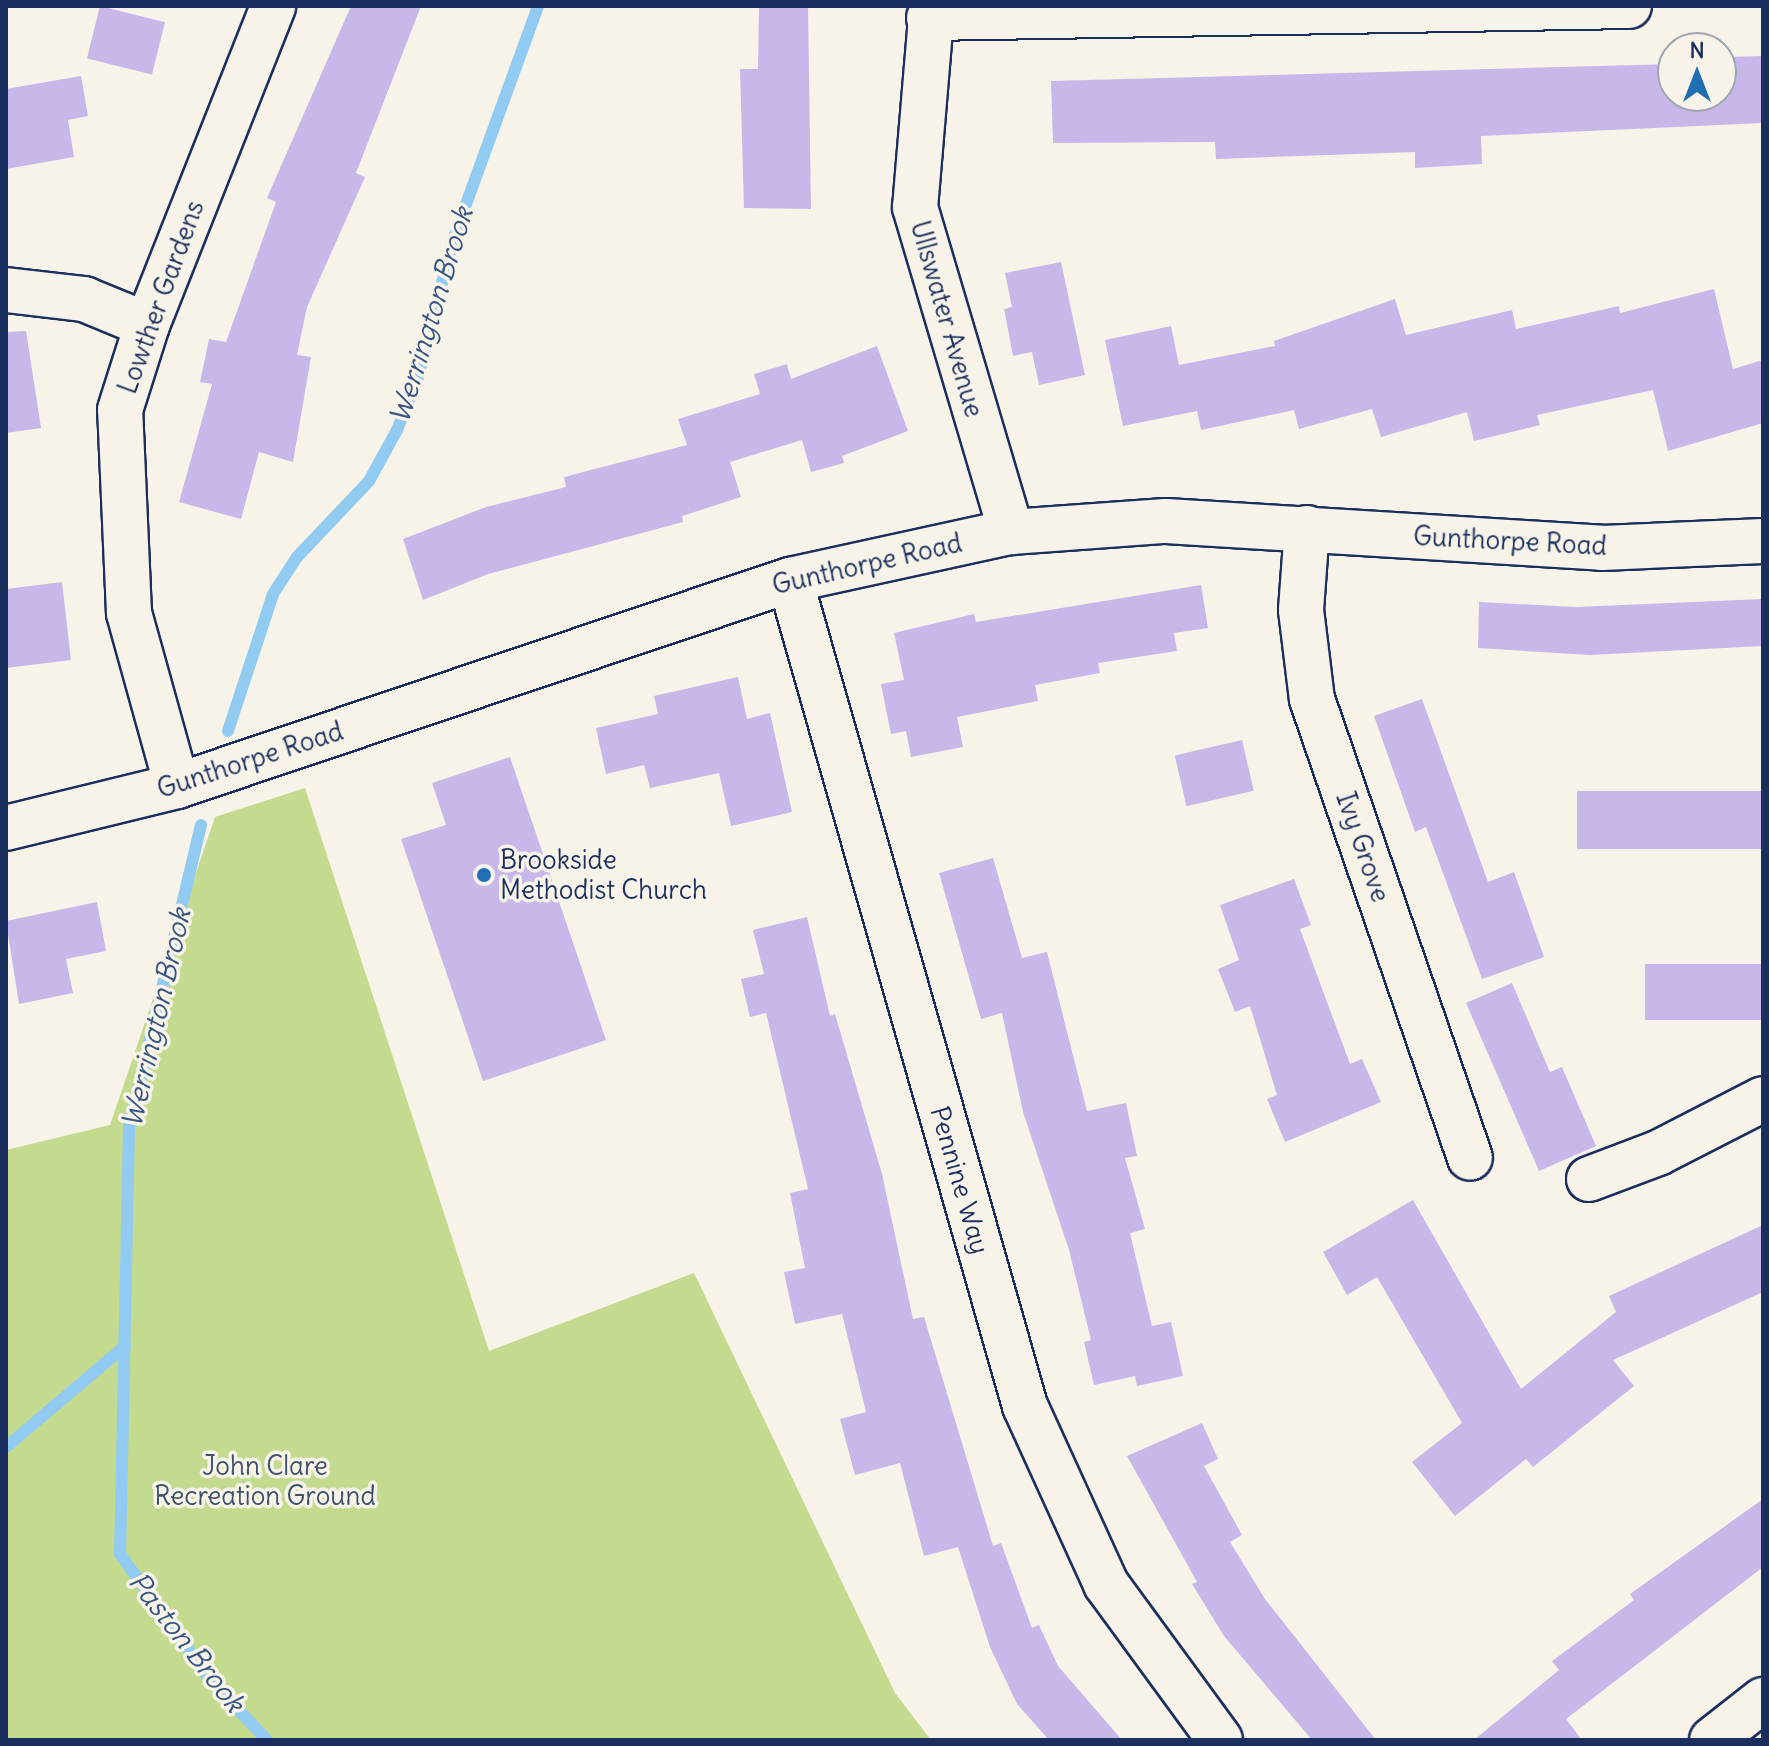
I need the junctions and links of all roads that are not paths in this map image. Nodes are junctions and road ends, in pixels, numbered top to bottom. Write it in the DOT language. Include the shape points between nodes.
graph roads {
  1 [pos="273,6"];
  2 [pos="1629,6"];
  3 [pos="930,12"];
  4 [pos="6,290"];
  5 [pos="147,325"];
  6 [pos="1307,528"];
  7 [pos="1011,532"];
  8 [pos="1763,541"];
  9 [pos="790,580"];
  10 [pos="177,786"];
  11 [pos="6,828"];
  12 [pos="1763,1099"];
  13 [pos="1470,1158"];
  14 [pos="1589,1179"];
  15 [pos="1763,1700"];
  16 [pos="1220,1740"];
  17 [pos="1712,1740"];
  1 -- 5 [label="street, Lowther Gardens"];
  2 -- 3 [label="street"];
  3 -- 7 [label="street, Ullswater Avenue" via="915,207"];
  4 -- 5 [label="street" via="84,299"];
  5 -- 10 [label="street, Lowther Gardens" via="120,410 121,530 129,613"];
  6 -- 7 [label="street, Gunthorpe Road" via="1166,521"];
  6 -- 8 [label="street, Gunthorpe Road" via="1602,548"];
  6 -- 13 [label="street, Ivy Grove" via="1301,610 1312,699"];
  7 -- 9 [label="street, Gunthorpe Road"];
  9 -- 10 [label="street, Gunthorpe Road"];
  9 -- 16 [label="street, Pennine Way" via="1025,1406 1106,1584"];
  10 -- 11 [label="street, Gunthorpe Road"];
  12 -- 14 [label="street" via="1658,1153"];
  15 -- 17 [label="street"];
}
